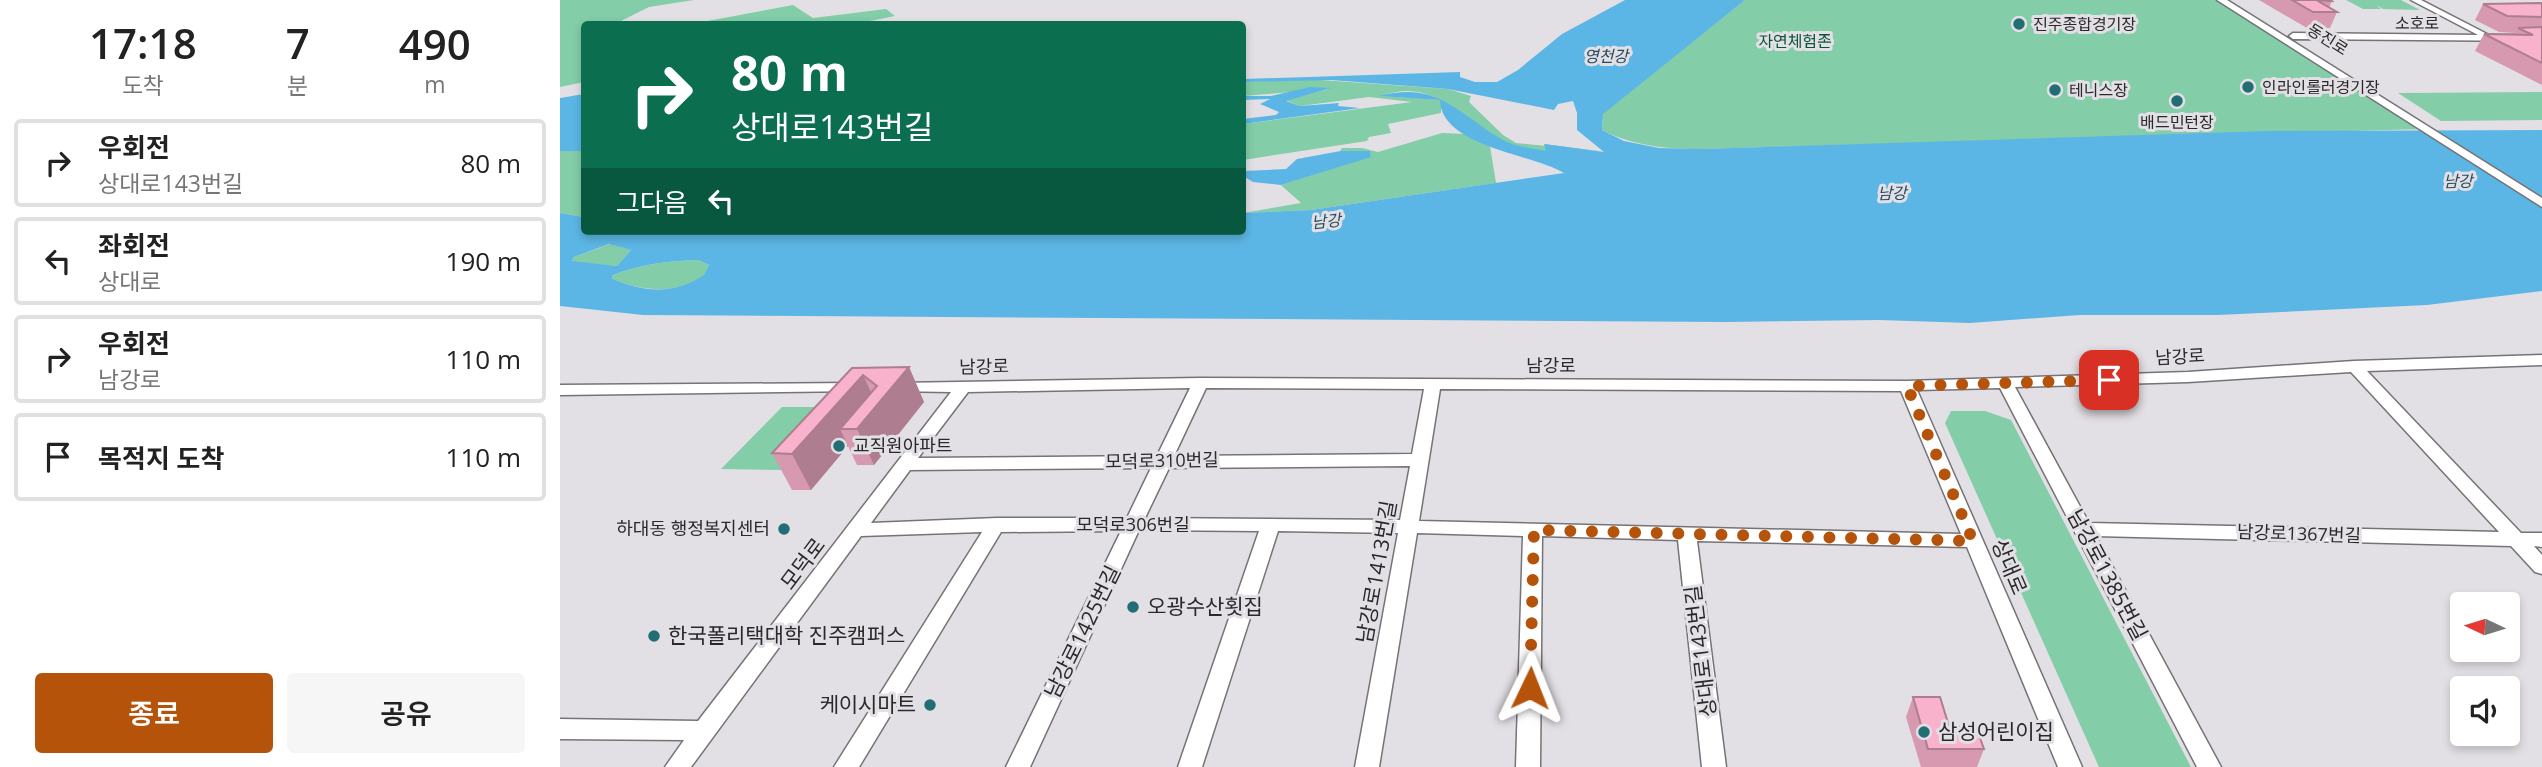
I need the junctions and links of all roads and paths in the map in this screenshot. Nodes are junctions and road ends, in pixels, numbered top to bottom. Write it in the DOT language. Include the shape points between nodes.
graph roads {
  1 [pos="2221,0"];
  2 [pos="2235,0"];
  3 [pos="2415,0"];
  4 [pos="2293,36"];
  5 [pos="2490,37"];
  6 [pos="2542,38"];
  7 [pos="2542,193"];
  8 [pos="2542,203"];
  9 [pos="2542,351"];
  10 [pos="2542,360"];
  11 [pos="2354,366"];
  12 [pos="2292,369"];
  13 [pos="1200,383"];
  14 [pos="2005,383"];
  15 [pos="1433,385"];
  16 [pos="1907,386"];
  17 [pos="963,387"];
  18 [pos="560,390"];
  19 [pos="1419,460"];
  20 [pos="1161,461"];
  21 [pos="905,464"];
  22 [pos="997,524"];
  23 [pos="1135,525"];
  24 [pos="1270,526"];
  25 [pos="1409,527"];
  26 [pos="2082,529"];
  27 [pos="857,530"];
  28 [pos="1534,530"];
  29 [pos="1687,536"];
  30 [pos="2516,540"];
  31 [pos="2542,540"];
  32 [pos="1973,541"];
  33 [pos="2542,567"];
  34 [pos="560,729"];
  35 [pos="703,731"];
  36 [pos="677,767"];
  37 [pos="835,767"];
  38 [pos="846,767"];
  39 [pos="853,767"];
  40 [pos="1017,767"];
  41 [pos="1190,767"];
  42 [pos="1367,767"];
  43 [pos="1528,767"];
  44 [pos="1714,767"];
  45 [pos="2070,767"];
  46 [pos="2208,767"];
  1 -- 8 [label="street, 동진로"];
  2 -- 4 [label="street, 동진로"];
  3 -- 5 [label="street"];
  4 -- 5 [label="street, 소호로"];
  4 -- 7 [label="street, 동진로"];
  5 -- 6 [label="street, 소호로"];
  9 -- 12 [label="street"];
  10 -- 11 [label="street, 남강로"];
  11 -- 12 [label="street, 남강로"];
  11 -- 30 [label="street"];
  12 -- 14 [label="street, 남강로"];
  13 -- 15 [label="street, 남강로"];
  13 -- 17 [label="street, 남강로"];
  13 -- 20 [label="street, 남강로1425번길"];
  14 -- 16 [label="street, 남강로"];
  14 -- 26 [label="street, 남강로1385번길"];
  15 -- 16 [label="street, 남강로"];
  15 -- 19 [label="street, 남강로1413번길"];
  16 -- 32 [label="street, 상대로"];
  17 -- 18 [label="street, 남강로"];
  17 -- 21 [label="street, 모덕로"];
  19 -- 20 [label="street, 모덕로310번길"];
  19 -- 25 [label="street, 남강로1413번길"];
  20 -- 21 [label="street, 모덕로310번길"];
  20 -- 23 [label="street, 남강로1425번길"];
  21 -- 27 [label="street, 모덕로"];
  22 -- 23 [label="street, 모덕로306번길"];
  22 -- 27 [label="street, 모덕로306번길"];
  22 -- 38 [label="street"];
  23 -- 24 [label="street, 모덕로306번길"];
  23 -- 40 [label="street, 남강로1425번길"];
  24 -- 25 [label="street, 모덕로306번길"];
  24 -- 41 [label="street"];
  25 -- 28 [label="street"];
  25 -- 42 [label="street, 남강로1413번길"];
  26 -- 30 [label="street, 남강로1367번길"];
  26 -- 46 [label="street, 남강로1385번길"];
  27 -- 35 [label="street, 모덕로"];
  28 -- 29 [label="street"];
  28 -- 43 [label="street"];
  29 -- 32 [label="street"];
  29 -- 44 [label="street, 상대로143번길"];
  30 -- 31 [label="street, 남강로1367번길"];
  30 -- 33 [label="street"];
  32 -- 45 [label="street, 상대로"];
  34 -- 35 [label="street"];
  35 -- 36 [label="street, 모덕로"];
  37 -- 38 [label="street"];
  38 -- 39 [label="street"];
}
